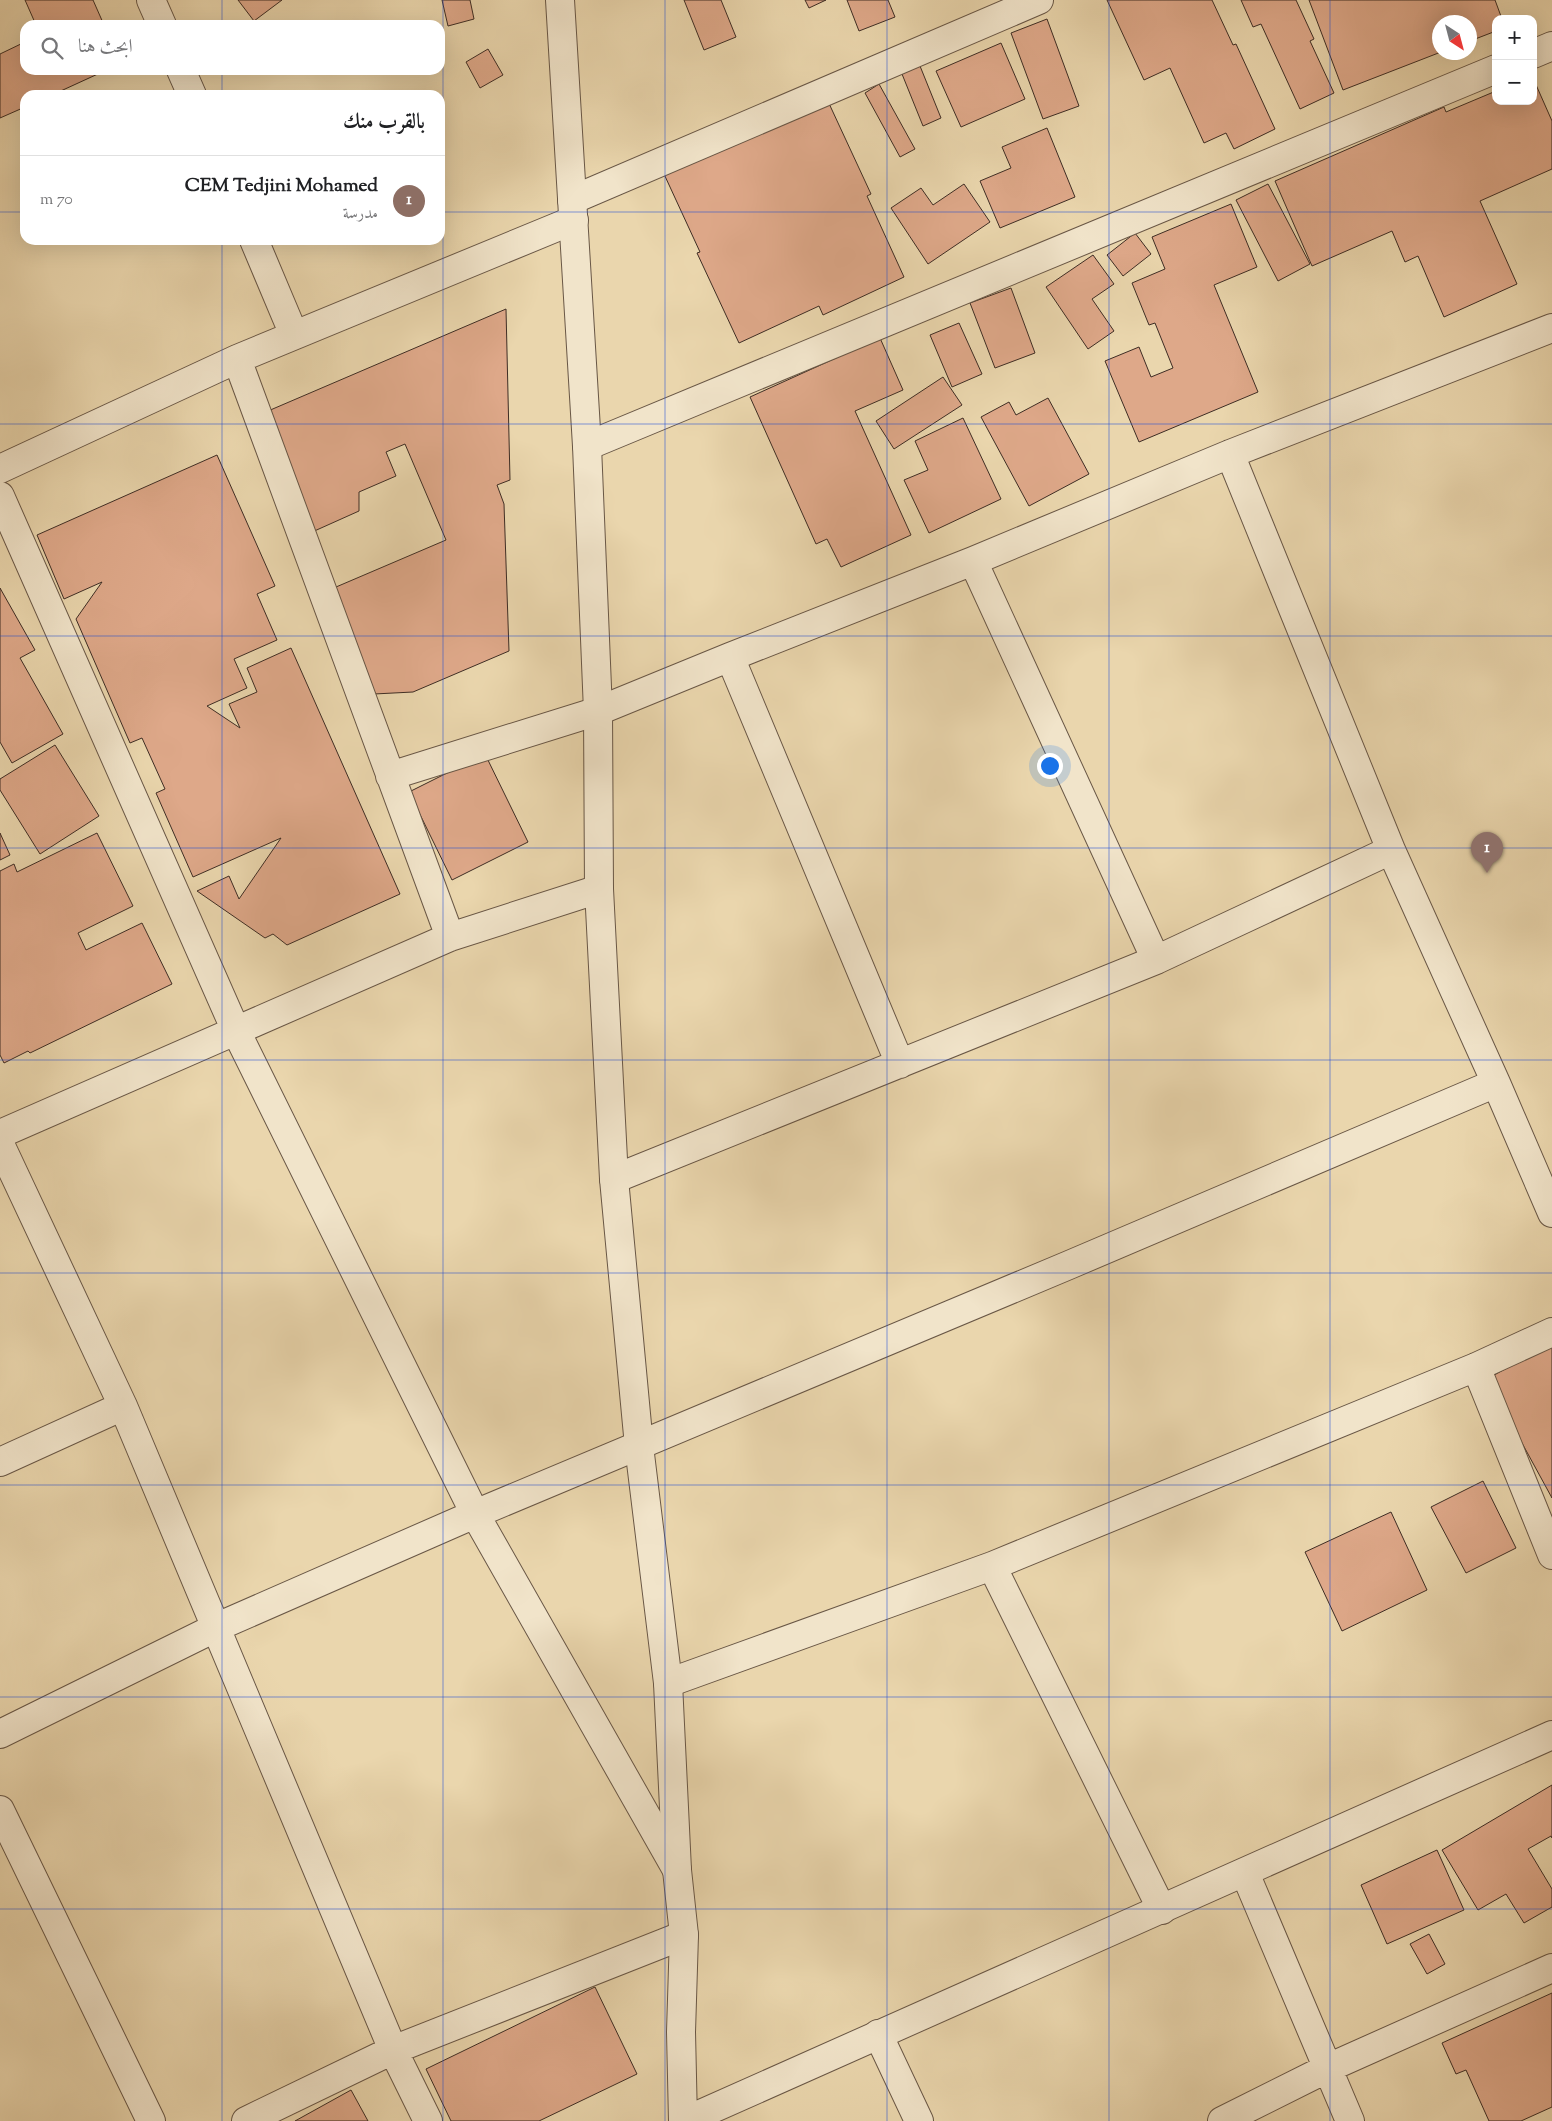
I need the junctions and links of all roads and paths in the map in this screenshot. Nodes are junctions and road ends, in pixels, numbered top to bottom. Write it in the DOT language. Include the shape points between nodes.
graph roads {
  1 [pos="151,0"];
  2 [pos="560,0"];
  3 [pos="1039,0"];
  4 [pos="160,20"];
  5 [pos="1552,46"];
  6 [pos="1537,52"];
  7 [pos="1492,71"];
  8 [pos="183,75"];
  9 [pos="190,90"];
  10 [pos="573,210"];
  11 [pos="256,245"];
  12 [pos="1552,328"];
  13 [pos="294,335"];
  14 [pos="236,359"];
  15 [pos="587,446"];
  16 [pos="1230,454"];
  17 [pos="0,469"];
  18 [pos="0,496"];
  19 [pos="973,561"];
  20 [pos="730,657"];
  21 [pos="598,711"];
  22 [pos="390,776"];
  23 [pos="1391,850"];
  24 [pos="600,889"];
  25 [pos="450,937"];
  26 [pos="1156,960"];
  27 [pos="236,1031"];
  28 [pos="900,1064"];
  29 [pos="1496,1083"];
  30 [pos="0,1134"];
  31 [pos="0,1144"];
  32 [pos="614,1179"];
  33 [pos="1552,1213"];
  34 [pos="1552,1332"];
  35 [pos="1476,1367"];
  36 [pos="123,1406"];
  37 [pos="639,1446"];
  38 [pos="0,1462"];
  39 [pos="475,1514"];
  40 [pos="1552,1555"];
  41 [pos="992,1566"];
  42 [pos="217,1627"];
  43 [pos="668,1683"];
  44 [pos="0,1734"];
  45 [pos="1552,1735"];
  46 [pos="0,1810"];
  47 [pos="677,1870"];
  48 [pos="1245,1873"];
  49 [pos="1162,1910"];
  50 [pos="684,1935"];
  51 [pos="1552,1968"];
  52 [pos="878,2034"];
  53 [pos="393,2050"];
  54 [pos="1328,2068"];
  55 [pos="151,2121"];
  56 [pos="246,2121"];
  57 [pos="428,2121"];
  58 [pos="684,2121"];
  59 [pos="919,2121"];
  60 [pos="1222,2121"];
  61 [pos="1350,2121"];
  1 -- 4 [label="street"];
  2 -- 10 [label="street"];
  3 -- 10 [label="street"];
  5 -- 6 [label="street"];
  7 -- 15 [label="street"];
  8 -- 9 [label="street"];
  10 -- 13 [label="street"];
  10 -- 15 [label="street"];
  11 -- 13 [label="street"];
  12 -- 16 [label="street"];
  13 -- 14 [label="street"];
  14 -- 17 [label="street"];
  14 -- 22 [label="street"];
  15 -- 21 [label="street"];
  16 -- 19 [label="street"];
  16 -- 23 [label="street"];
  18 -- 27 [label="street"];
  19 -- 20 [label="street"];
  19 -- 26 [label="street"];
  20 -- 21 [label="street"];
  20 -- 28 [label="street"];
  21 -- 22 [label="street"];
  21 -- 24 [label="street"];
  22 -- 25 [label="street"];
  23 -- 26 [label="street"];
  23 -- 29 [label="street"];
  24 -- 25 [label="street"];
  24 -- 32 [label="street"];
  25 -- 27 [label="street"];
  26 -- 28 [label="street"];
  27 -- 30 [label="street"];
  27 -- 39 [label="street"];
  28 -- 32 [label="street"];
  29 -- 33 [label="street"];
  29 -- 37 [label="street"];
  31 -- 36 [label="street"];
  32 -- 37 [label="street"];
  34 -- 35 [label="street"];
  35 -- 40 [label="street"];
  35 -- 41 [label="street"];
  36 -- 38 [label="street"];
  36 -- 42 [label="street"];
  37 -- 39 [label="street"];
  37 -- 43 [label="street"];
  39 -- 42 [label="street"];
  39 -- 47 [label="street"];
  41 -- 43 [label="street"];
  41 -- 49 [label="street"];
  42 -- 44 [label="street"];
  42 -- 53 [label="street"];
  43 -- 47 [label="street"];
  45 -- 48 [label="street"];
  46 -- 55 [label="street"];
  47 -- 50 [label="street"];
  48 -- 49 [label="street"];
  48 -- 54 [label="street"];
  49 -- 52 [label="street"];
  50 -- 53 [label="street"];
  50 -- 58 [label="street" via="681,2032"];
  51 -- 54 [label="street"];
  52 -- 58 [label="street"];
  52 -- 59 [label="street"];
  53 -- 56 [label="street"];
  53 -- 57 [label="street"];
  54 -- 60 [label="street"];
  54 -- 61 [label="street"];
}
